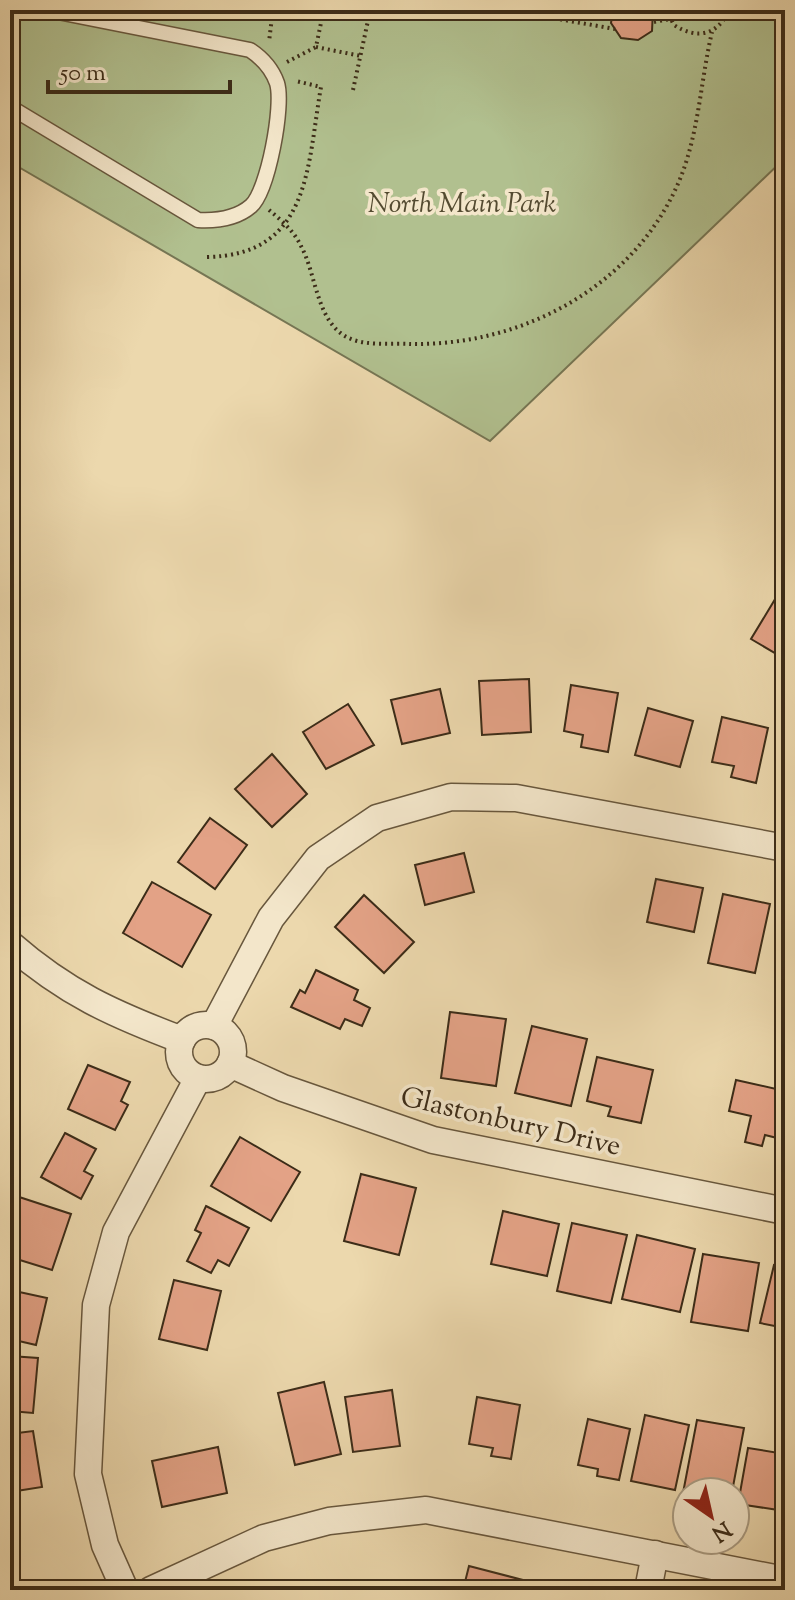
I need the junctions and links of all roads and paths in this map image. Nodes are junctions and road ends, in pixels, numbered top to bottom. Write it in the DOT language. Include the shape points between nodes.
graph roads {
  1 [pos="21,10"];
  2 [pos="48,10"];
  3 [pos="319,10"];
  4 [pos="335,10"];
  5 [pos="378,10"];
  6 [pos="507,10"];
  7 [pos="666,10"];
  8 [pos="729,10"];
  9 [pos="10,14"];
  10 [pos="322,18"];
  11 [pos="670,19"];
  12 [pos="654,22"];
  13 [pos="615,29"];
  14 [pos="712,32"];
  15 [pos="316,47"];
  16 [pos="361,56"];
  17 [pos="287,62"];
  18 [pos="353,90"];
  19 [pos="10,107"];
  20 [pos="258,199"];
  21 [pos="785,848"];
  22 [pos="10,944"];
  23 [pos="214,1026"];
  24 [pos="182,1040"];
  25 [pos="230,1064"];
  26 [pos="198,1078"];
  27 [pos="785,1211"];
  28 [pos="655,1554"];
  29 [pos="785,1580"];
  30 [pos="125,1590"];
  31 [pos="151,1590"];
  32 [pos="648,1590"];
  1 -- 9 [label="lane"];
  2 -- 20 [label="lane" via="250,50 262,58 278,84 279,103 265,189"];
  3 -- 10 [label="path"];
  4 -- 10 [label="path"];
  5 -- 16 [label="path" via="369,16"];
  6 -- 13 [label="path"];
  7 -- 11 [label="path"];
  8 -- 14 [label="path"];
  10 -- 15 [label="path"];
  11 -- 12 [label="path"];
  11 -- 14 [label="path" via="685,33"];
  14 -- 20 [label="path" via="693,134 678,184 653,232 596,286 556,313 501,335 446,344 351,340 326,317 300,243"];
  15 -- 16 [label="path"];
  15 -- 17 [label="path"];
  16 -- 18 [label="path"];
  19 -- 20 [label="lane" via="198,220 235,216"];
  21 -- 23 [label="street" via="516,798 451,797 377,818 318,858 271,918"];
  22 -- 24 [label="street" via="45,974 104,1010"];
  23 -- 24 [label="street" via="195,1027"];
  23 -- 25 [label="street" via="229,1037"];
  24 -- 26 [label="street" via="184,1067"];
  25 -- 26 [label="street" via="217,1077"];
  25 -- 27 [label="street, Glastonbury Drive" via="433,1140"];
  26 -- 30 [label="street" via="116,1232 96,1305 88,1474 105,1545"];
  28 -- 29 [label="street"];
  28 -- 31 [label="street" via="426,1510 329,1521 264,1538"];
  28 -- 32 [label="street"];
}
